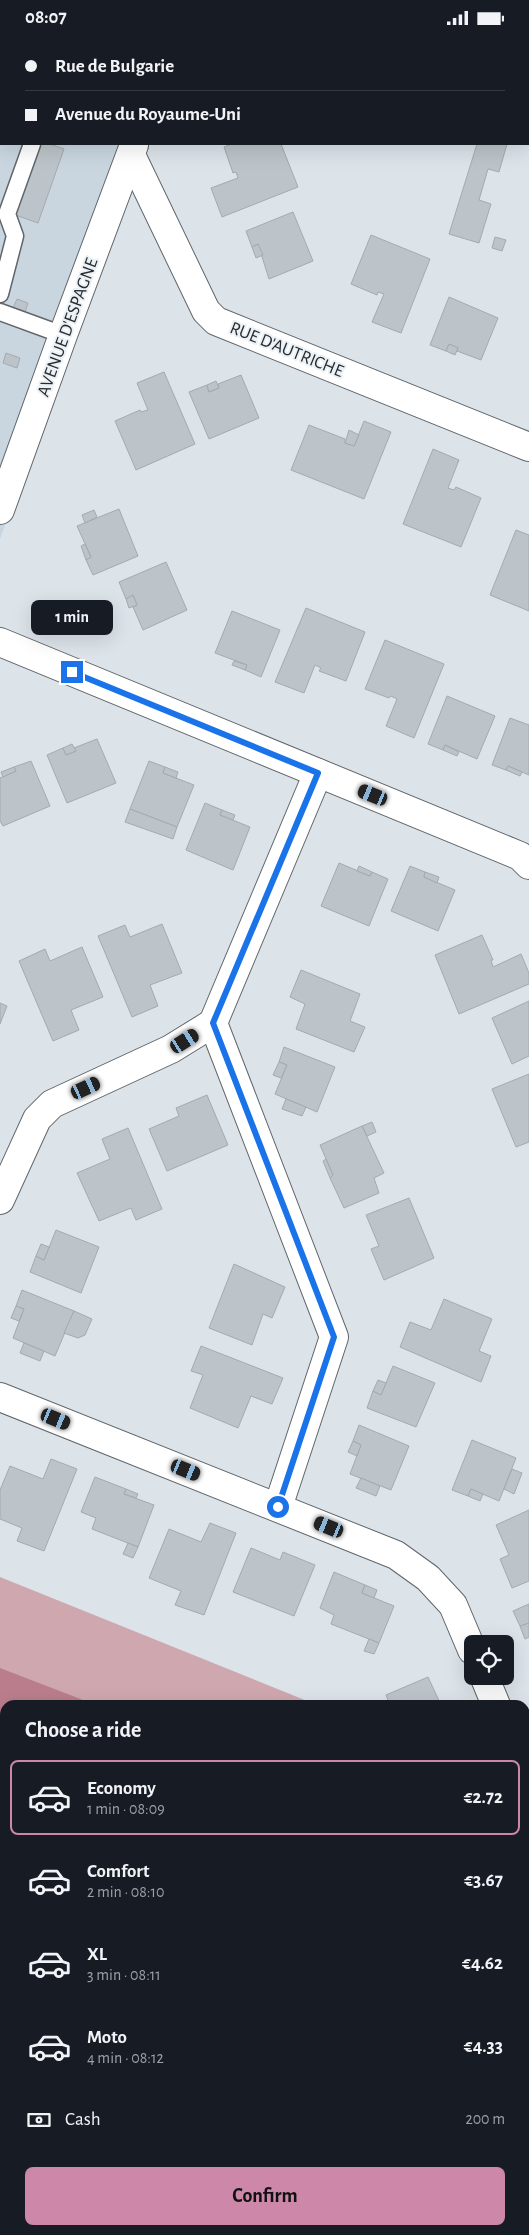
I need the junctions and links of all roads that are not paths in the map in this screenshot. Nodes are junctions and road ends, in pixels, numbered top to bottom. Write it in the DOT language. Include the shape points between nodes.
graph roads {
  1 [pos="32,145"];
  2 [pos="133,150"];
  3 [pos="0,294"];
  4 [pos="0,312"];
  5 [pos="62,335"];
  6 [pos="529,447"];
  7 [pos="1,504"];
  8 [pos="0,642"];
  9 [pos="318,773"];
  10 [pos="529,865"];
  11 [pos="213,1023"];
  12 [pos="0,1200"];
  13 [pos="0,1397"];
  14 [pos="278,1507"];
  15 [pos="466,1635"];
  16 [pos="488,1685"];
  17 [pos="494,1700"];
  1 -- 3 [label="lane" via="7,214 15,236"];
  2 -- 5 [label="street, AVENUE D'ESPAGNE"];
  2 -- 6 [label="street, RUE D'AUTRICHE" via="206,311 216,321"];
  4 -- 5 [label="lane"];
  5 -- 7 [label="street, AVENUE D'ESPAGNE"];
  8 -- 9 [label="street"];
  9 -- 10 [label="street" via="520,856"];
  9 -- 11 [label="street"];
  11 -- 12 [label="street" via="171,1049 52,1103 37,1119"];
  11 -- 14 [label="street" via="334,1337"];
  13 -- 14 [label="street"];
  14 -- 15 [label="street" via="396,1555 428,1578 453,1605"];
  16 -- 17 [label="street"];
}
